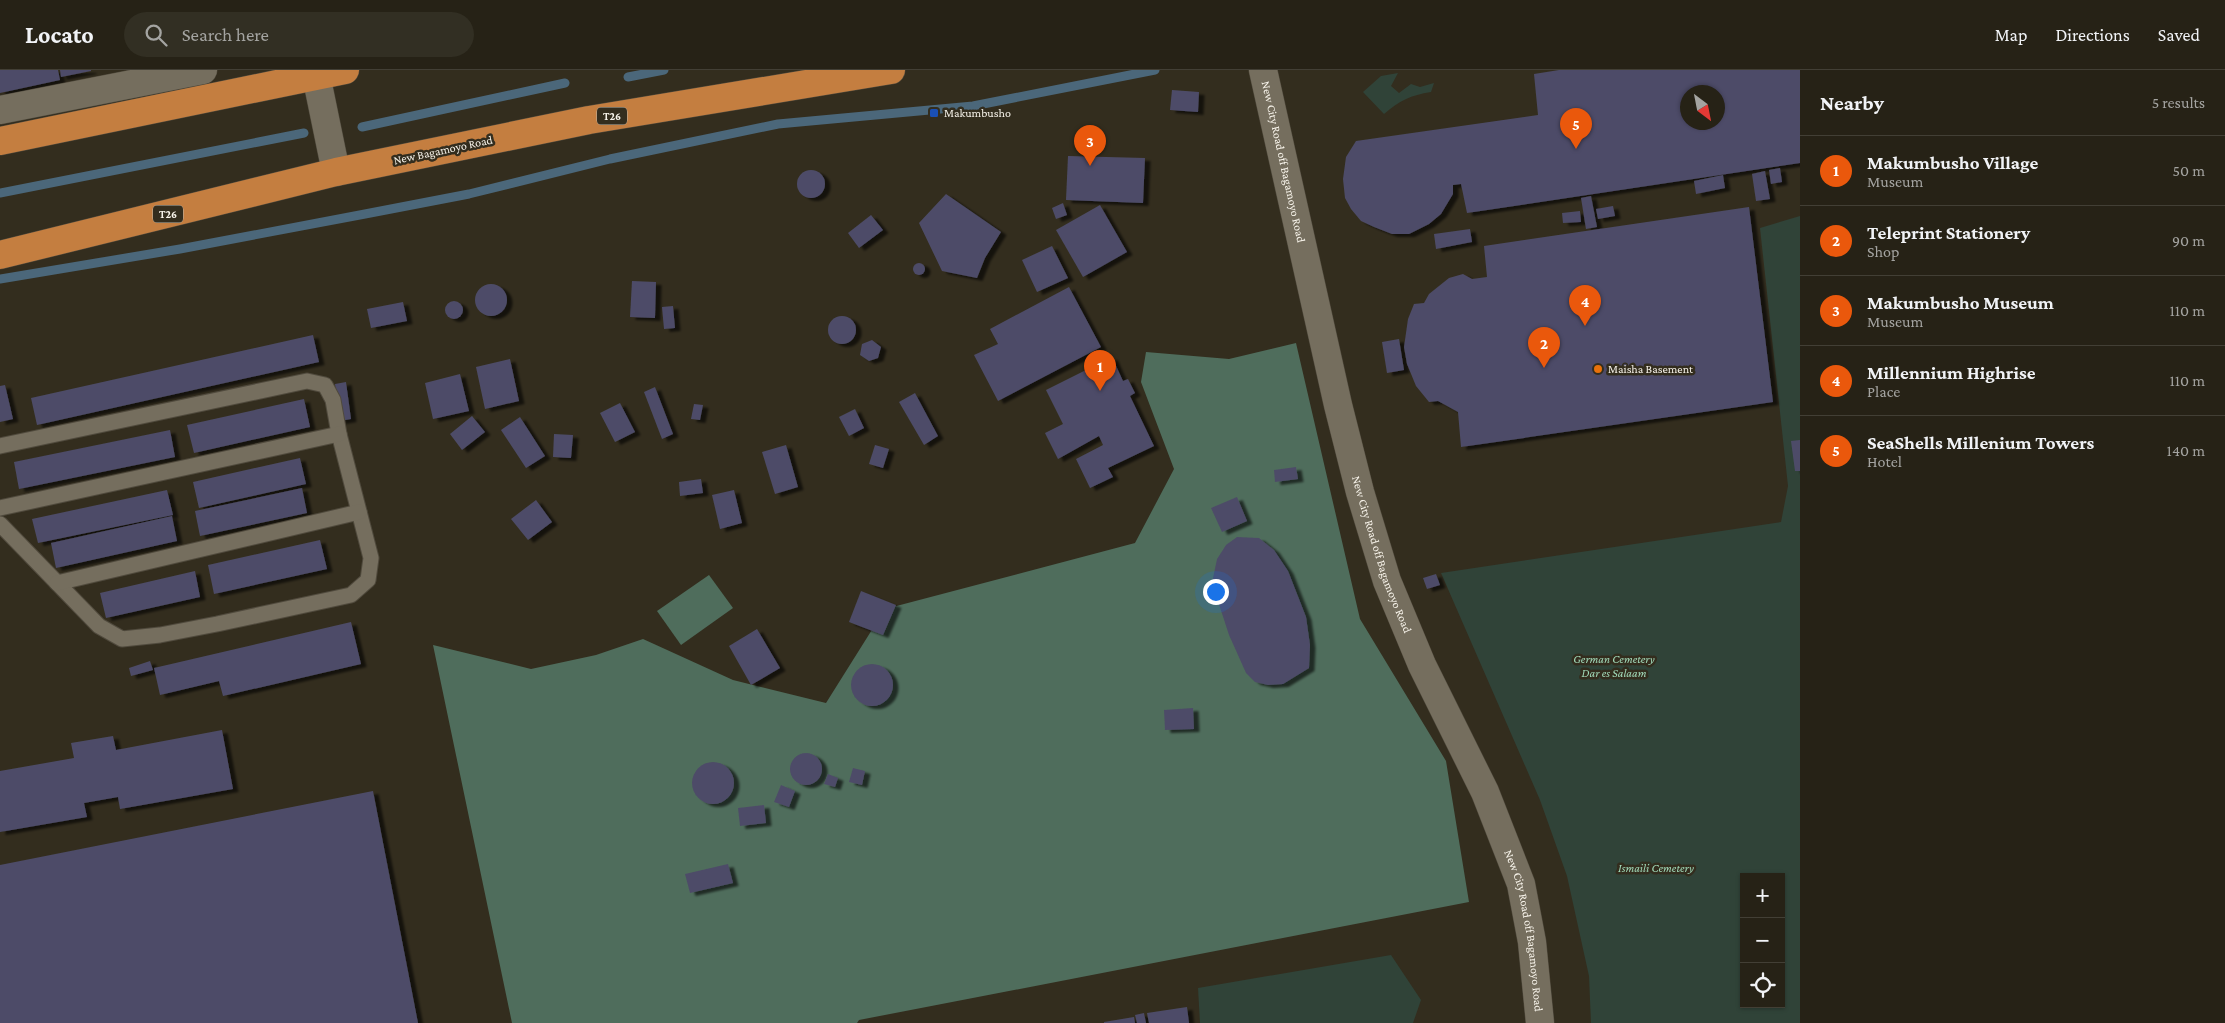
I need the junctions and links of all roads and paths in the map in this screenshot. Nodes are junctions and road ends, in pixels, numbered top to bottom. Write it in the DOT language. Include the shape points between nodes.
graph roads {
  1 [pos="203,70"];
  2 [pos="345,70"];
  3 [pos="891,70"];
  4 [pos="1263,70"];
  5 [pos="316,73"];
  6 [pos="0,110"];
  7 [pos="0,141"];
  8 [pos="336,172"];
  9 [pos="0,255"];
  10 [pos="339,434"];
  11 [pos="0,446"];
  12 [pos="0,508"];
  13 [pos="359,512"];
  14 [pos="0,524"];
  15 [pos="57,583"];
  16 [pos="1540,1023"];
  1 -- 6 [label="street"];
  2 -- 5 [label="highway"];
  3 -- 8 [label="highway, New Bagamoyo Road / T26" via="589,120"];
  4 -- 16 [label="street, New City Road off Bagamoyo Road" via="1360,492 1387,581 1422,665 1485,792 1521,884 1532,942"];
  5 -- 7 [label="highway"];
  5 -- 8 [label="street"];
  8 -- 9 [label="highway, New Bagamoyo Road / T26"];
  10 -- 11 [label="lane" via="333,400 325,385 307,381"];
  10 -- 12 [label="lane"];
  10 -- 13 [label="lane"];
  13 -- 15 [label="lane"];
  13 -- 15 [label="lane" via="371,558 368,580 351,594 217,624 122,639 99,626"];
  14 -- 15 [label="lane"];
}
